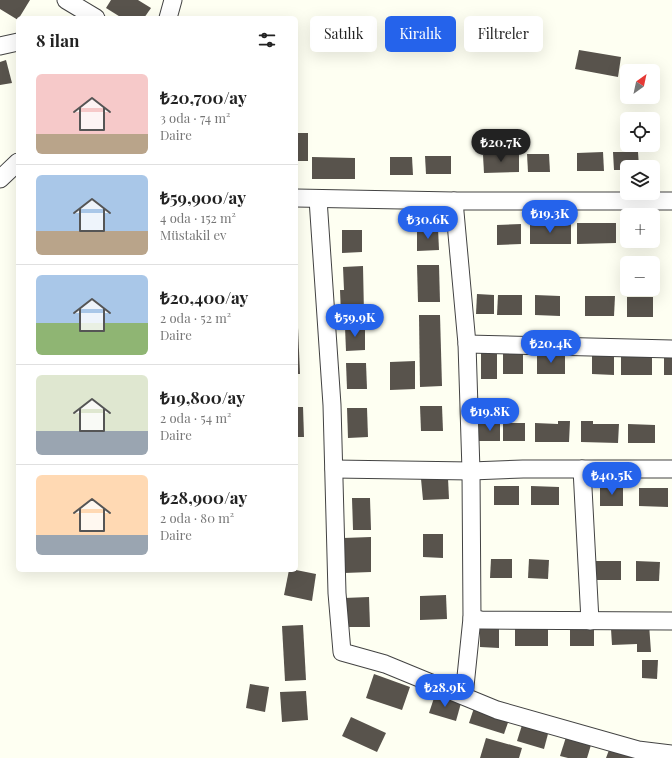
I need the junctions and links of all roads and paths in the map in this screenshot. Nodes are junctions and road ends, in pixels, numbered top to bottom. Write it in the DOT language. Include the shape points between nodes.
graph roads {
  1 [pos="66,0"];
  2 [pos="173,0"];
  3 [pos="90,16"];
  4 [pos="169,16"];
  5 [pos="16,42"];
  6 [pos="0,46"];
  7 [pos="16,164"];
  8 [pos="0,179"];
  9 [pos="298,198"];
  10 [pos="318,199"];
  11 [pos="454,201"];
  12 [pos="672,201"];
  13 [pos="467,344"];
  14 [pos="672,349"];
  15 [pos="334,469"];
  16 [pos="582,469"];
  17 [pos="672,469"];
  18 [pos="471,471"];
  19 [pos="472,618"];
  20 [pos="590,621"];
  21 [pos="672,622"];
  22 [pos="464,696"];
  23 [pos="672,754"];
  1 -- 3 [label="street"];
  2 -- 4 [label="street"];
  5 -- 6 [label="street"];
  7 -- 8 [label="street"];
  9 -- 10 [label="street"];
  10 -- 11 [label="street"];
  10 -- 15 [label="street"];
  11 -- 12 [label="street"];
  11 -- 13 [label="street"];
  13 -- 14 [label="street"];
  13 -- 18 [label="street"];
  15 -- 18 [label="street"];
  15 -- 22 [label="street" via="337,593 342,652 385,664"];
  16 -- 17 [label="street"];
  16 -- 18 [label="street"];
  16 -- 20 [label="street"];
  18 -- 19 [label="street"];
  19 -- 20 [label="street"];
  19 -- 22 [label="street"];
  20 -- 21 [label="street"];
  22 -- 23 [label="street" via="497,710 638,750"];
}
